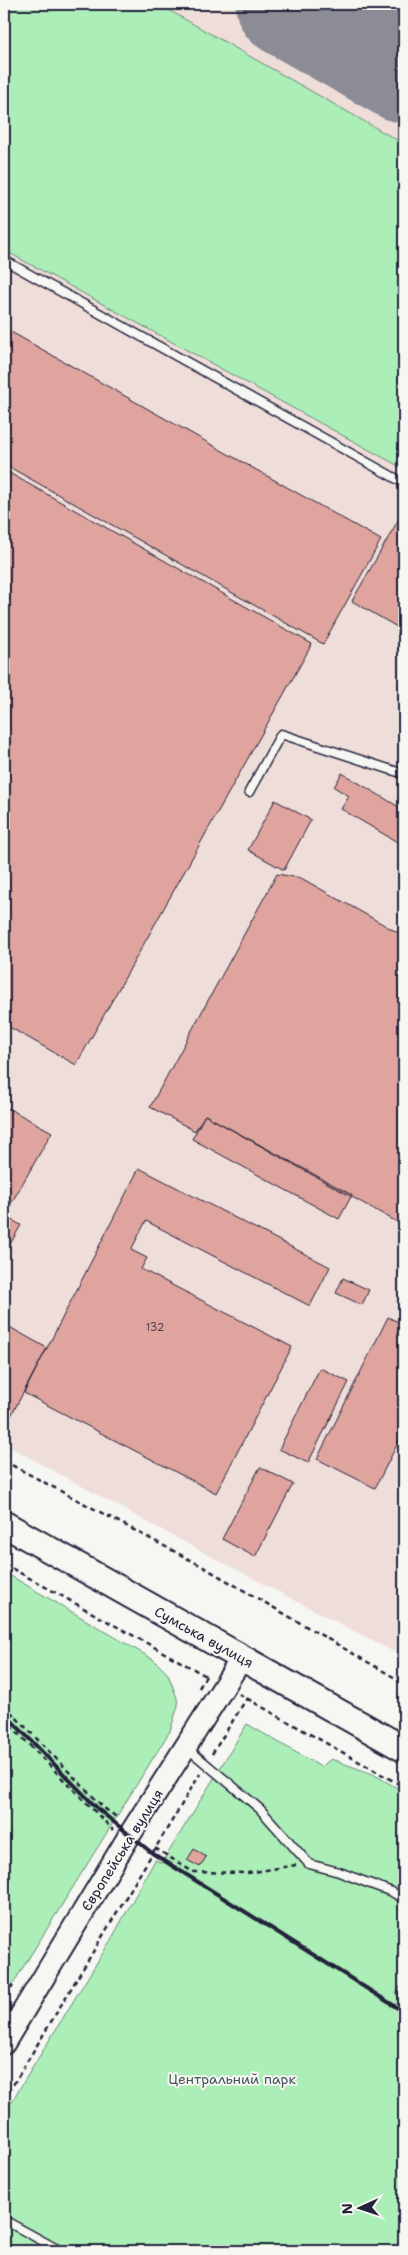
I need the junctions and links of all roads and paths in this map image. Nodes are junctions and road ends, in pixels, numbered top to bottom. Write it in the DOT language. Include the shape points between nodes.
graph roads {
  1 [pos="4,260"];
  2 [pos="404,483"];
  3 [pos="404,774"];
  4 [pos="249,792"];
  5 [pos="4,1461"];
  6 [pos="4,1524"];
  7 [pos="4,1564"];
  8 [pos="242,1658"];
  9 [pos="404,1683"];
  10 [pos="225,1686"];
  11 [pos="247,1698"];
  12 [pos="4,1705"];
  13 [pos="4,1719"];
  14 [pos="186,1747"];
  15 [pos="404,1750"];
  16 [pos="206,1763"];
  17 [pos="404,1787"];
  18 [pos="119,1819"];
  19 [pos="113,1829"];
  20 [pos="155,1848"];
  21 [pos="309,1864"];
  22 [pos="404,1899"];
  23 [pos="4,2043"];
  24 [pos="4,2100"];
  25 [pos="4,2220"];
  26 [pos="61,2251"];
  1 -- 2 [label="lane"];
  3 -- 4 [label="lane" via="281,734"];
  5 -- 9 [label="path" via="198,1564"];
  6 -- 8 [label="main road, Сумська вулиця"];
  7 -- 10 [label="path"];
  8 -- 10 [label="main road, Європейська вулиця"];
  8 -- 15 [label="main road, Сумська вулиця"];
  10 -- 11 [label="path"];
  10 -- 14 [label="main road, Європейська вулиця"];
  11 -- 16 [label="path"];
  11 -- 17 [label="path"];
  12 -- 18 [label="path" via="104,1808"];
  13 -- 19 [label="path"];
  14 -- 16 [label="lane"];
  14 -- 23 [label="main road, Європейська вулиця"];
  16 -- 20 [label="path"];
  16 -- 21 [label="lane" via="260,1809"];
  20 -- 21 [label="path" via="193,1872 248,1873"];
  20 -- 24 [label="path"];
  21 -- 22 [label="lane" via="357,1878"];
  25 -- 26 [label="lane"];
}
